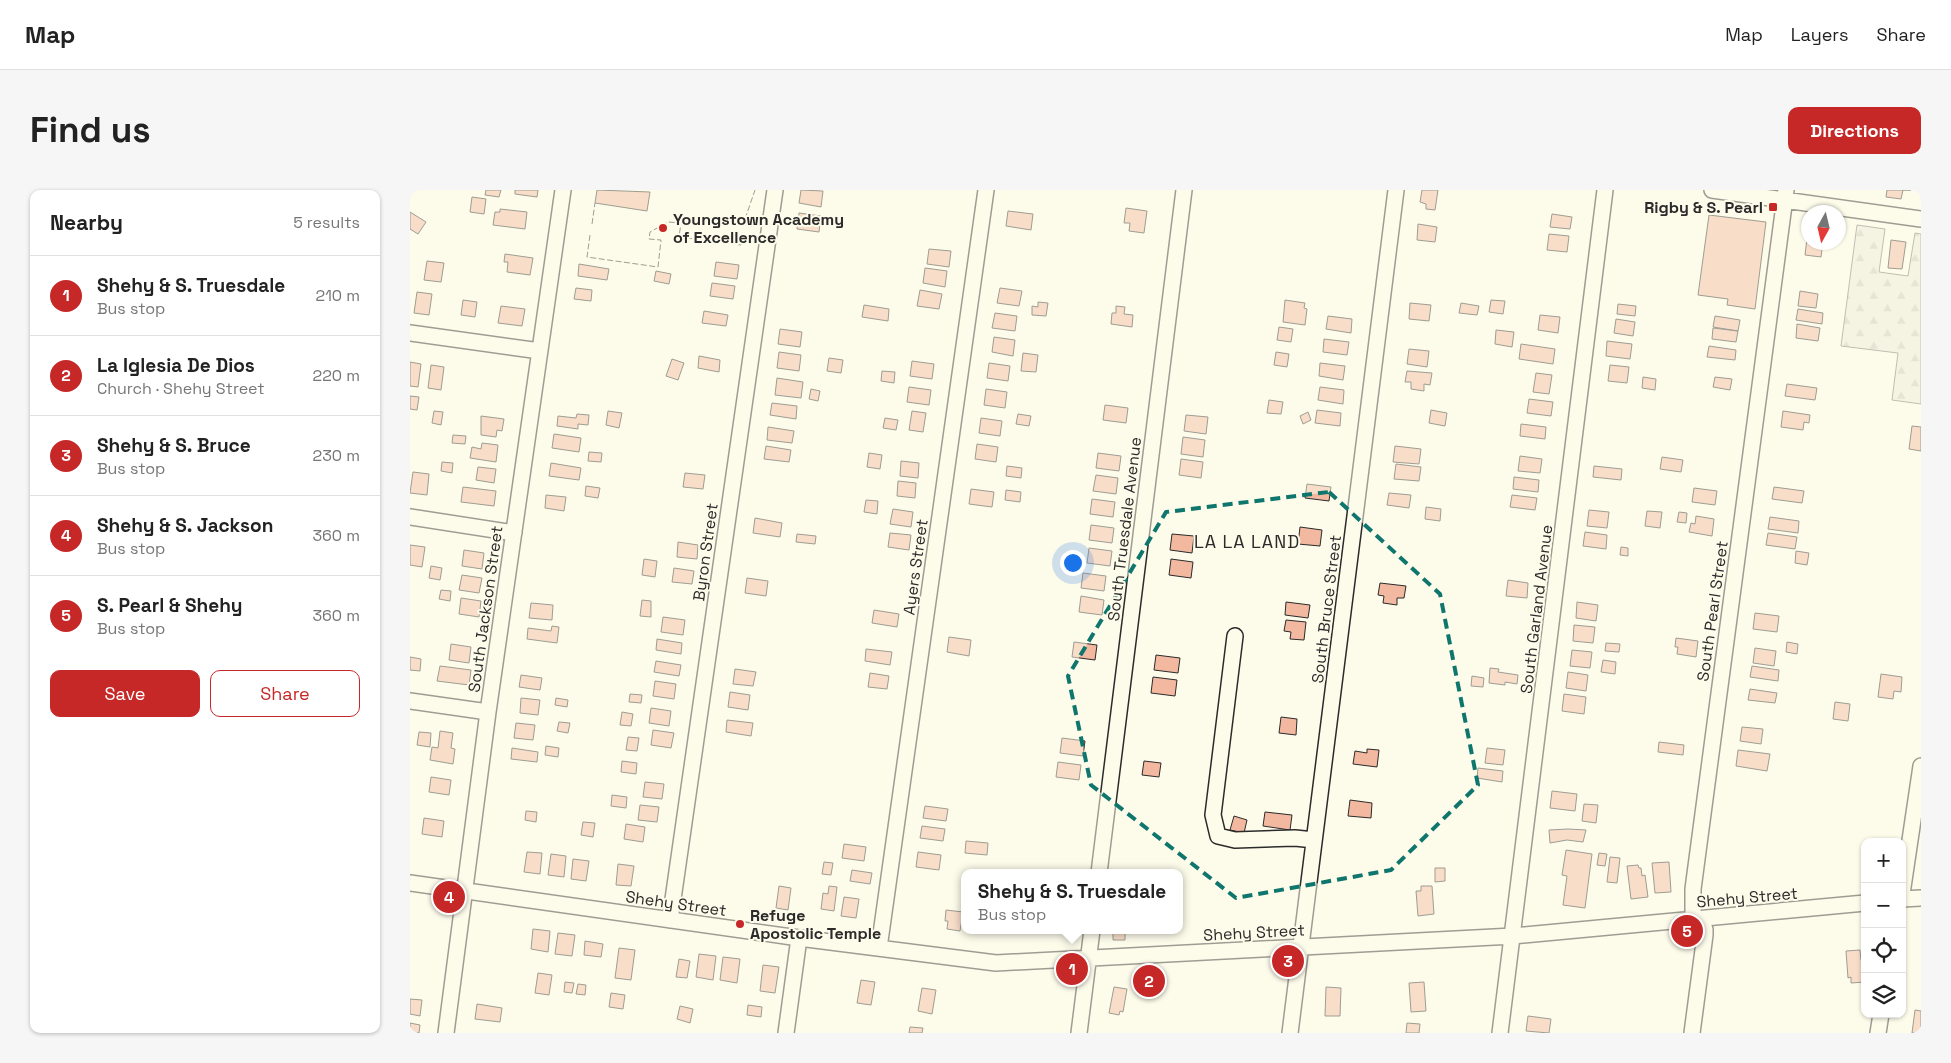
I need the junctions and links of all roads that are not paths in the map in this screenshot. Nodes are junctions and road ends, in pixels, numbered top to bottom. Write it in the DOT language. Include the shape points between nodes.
graph roads {
  1 [pos="563,190"];
  2 [pos="775,190"];
  3 [pos="986,190"];
  4 [pos="1184,190"];
  5 [pos="1396,190"];
  6 [pos="1605,190"];
  7 [pos="1712,190"];
  8 [pos="1785,195"];
  9 [pos="1921,219"];
  10 [pos="410,333"];
  11 [pos="540,351"];
  12 [pos="410,518"];
  13 [pos="514,533"];
  14 [pos="1235,636"];
  15 [pos="410,701"];
  16 [pos="488,712"];
  17 [pos="1921,766"];
  18 [pos="1314,840"];
  19 [pos="1100,869"];
  20 [pos="410,883"];
  21 [pos="1904,883"];
  22 [pos="464,890"];
  23 [pos="1921,898"];
  24 [pos="1906,900"];
  25 [pos="1861,903"];
  26 [pos="1697,919"];
  27 [pos="670,920"];
  28 [pos="1092,934"];
  29 [pos="1513,936"];
  30 [pos="799,938"];
  31 [pos="1302,947"];
  32 [pos="879,948"];
  33 [pos="1089,958"];
  34 [pos="1880,1018"];
  35 [pos="446,1033"];
  36 [pos="786,1033"];
  37 [pos="1078,1033"];
  38 [pos="1290,1033"];
  39 [pos="1500,1033"];
  40 [pos="1692,1033"];
  41 [pos="1878,1033"];
  1 -- 11 [label="street, South Jackson Street"];
  2 -- 27 [label="street, Byron Street"];
  3 -- 32 [label="street, Ayers Street"];
  4 -- 19 [label="street, South Truesdale Avenue"];
  5 -- 18 [label="street, South Bruce Street"];
  6 -- 29 [label="street, South Garland Avenue"];
  7 -- 8 [label="street"];
  8 -- 9 [label="street"];
  8 -- 26 [label="street, South Pearl Street" via="1693,889 1692,908"];
  10 -- 11 [label="street"];
  11 -- 13 [label="street, South Jackson Street"];
  12 -- 13 [label="street"];
  13 -- 16 [label="street, South Jackson Street"];
  14 -- 18 [label="street" via="1213,815 1218,836 1235,840"];
  15 -- 16 [label="street"];
  16 -- 22 [label="street, South Jackson Street"];
  17 -- 21 [label="street"];
  18 -- 31 [label="street, South Bruce Street"];
  20 -- 22 [label="street, Shehy Street"];
  22 -- 27 [label="street, Shehy Street"];
  22 -- 35 [label="street, South Jackson Street"];
  23 -- 24 [label="street"];
  25 -- 26 [label="street, Shehy Street"];
  26 -- 29 [label="street, Shehy Street"];
  26 -- 40 [label="street, South Pearl Street" via="1705,935"];
  27 -- 30 [label="street, Shehy Street"];
  28 -- 33 [label="street"];
  29 -- 31 [label="street, Shehy Street"];
  29 -- 39 [label="street, South Garland Avenue"];
  30 -- 32 [label="street, Shehy Street"];
  30 -- 36 [label="street"];
  31 -- 33 [label="street, Shehy Street"];
  31 -- 38 [label="street, South Bruce Street"];
  32 -- 33 [label="street, Shehy Street" via="977,963"];
  33 -- 37 [label="street"];
  34 -- 41 [label="street"];
}
